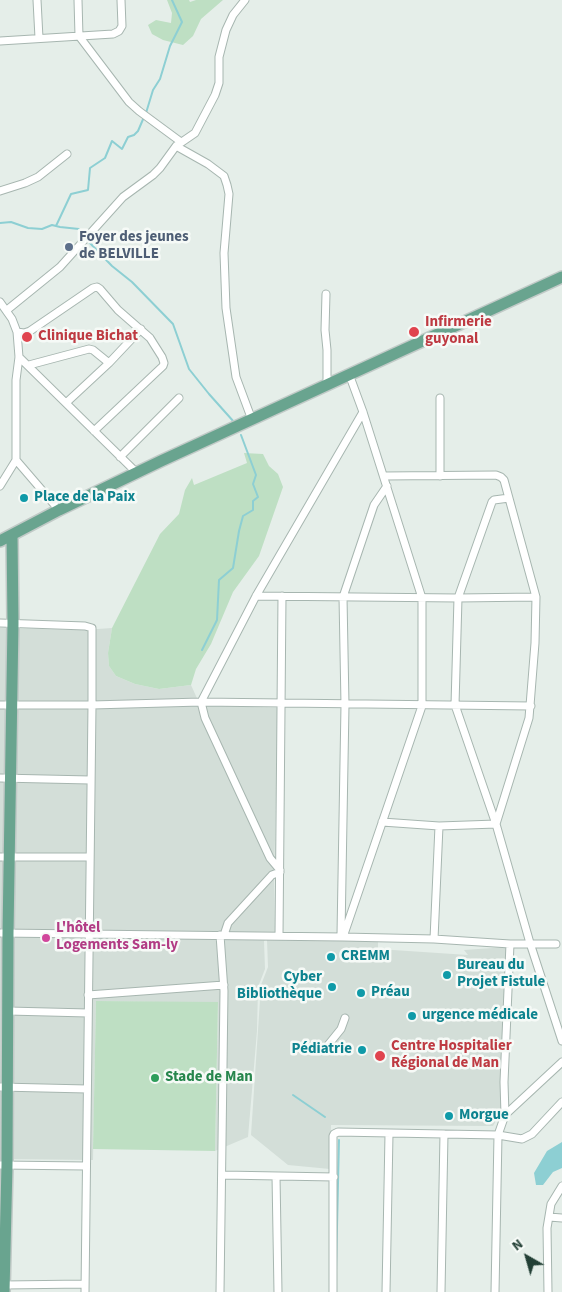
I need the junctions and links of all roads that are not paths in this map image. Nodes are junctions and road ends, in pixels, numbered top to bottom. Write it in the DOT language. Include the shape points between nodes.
graph roads {
  1 [pos="37,0"];
  2 [pos="78,0"];
  3 [pos="121,0"];
  4 [pos="244,0"];
  5 [pos="79,36"];
  6 [pos="39,38"];
  7 [pos="0,41"];
  8 [pos="179,144"];
  9 [pos="67,154"];
  10 [pos="0,191"];
  11 [pos="562,277"];
  12 [pos="326,294"];
  13 [pos="0,302"];
  14 [pos="7,310"];
  15 [pos="141,329"];
  16 [pos="17,332"];
  17 [pos="18,356"];
  18 [pos="108,363"];
  19 [pos="28,365"];
  20 [pos="349,374"];
  21 [pos="327,385"];
  22 [pos="179,398"];
  23 [pos="440,398"];
  24 [pos="66,403"];
  25 [pos="363,412"];
  26 [pos="252,420"];
  27 [pos="94,431"];
  28 [pos="120,457"];
  29 [pos="16,460"];
  30 [pos="137,473"];
  31 [pos="384,476"];
  32 [pos="440,476"];
  33 [pos="0,486"];
  34 [pos="386,486"];
  35 [pos="509,498"];
  36 [pos="58,510"];
  37 [pos="12,534"];
  38 [pos="0,541"];
  39 [pos="256,596"];
  40 [pos="282,596"];
  41 [pos="343,597"];
  42 [pos="536,597"];
  43 [pos="422,598"];
  44 [pos="458,598"];
  45 [pos="0,623"];
  46 [pos="13,623"];
  47 [pos="201,702"];
  48 [pos="281,703"];
  49 [pos="6,705"];
  50 [pos="92,705"];
  51 [pos="345,705"];
  52 [pos="455,705"];
  53 [pos="422,706"];
  54 [pos="530,706"];
  55 [pos="5,778"];
  56 [pos="90,780"];
  57 [pos="382,822"];
  58 [pos="496,824"];
  59 [pos="439,826"];
  60 [pos="4,857"];
  61 [pos="89,857"];
  62 [pos="280,871"];
  63 [pos="4,933"];
  64 [pos="88,934"];
  65 [pos="222,935"];
  66 [pos="279,935"];
  67 [pos="342,937"];
  68 [pos="434,939"];
  69 [pos="530,943"];
  70 [pos="510,944"];
  71 [pos="556,944"];
  72 [pos="224,986"];
  73 [pos="88,995"];
  74 [pos="8,1011"];
  75 [pos="88,1013"];
  76 [pos="344,1018"];
  77 [pos="562,1040"];
  78 [pos="324,1050"];
  79 [pos="562,1062"];
  80 [pos="4,1087"];
  81 [pos="87,1089"];
  82 [pos="562,1102"];
  83 [pos="505,1115"];
  84 [pos="389,1134"];
  85 [pos="444,1134"];
  86 [pos="498,1135"];
  87 [pos="4,1165"];
  88 [pos="86,1166"];
  89 [pos="223,1175"];
  90 [pos="276,1176"];
  91 [pos="334,1177"];
  92 [pos="562,1186"];
  93 [pos="549,1217"];
  94 [pos="562,1218"];
  95 [pos="2,1254"];
  96 [pos="85,1284"];
  97 [pos="4,1288"];
  98 [pos="85,1292"];
  99 [pos="220,1292"];
  100 [pos="278,1292"];
  101 [pos="333,1292"];
  102 [pos="386,1292"];
  103 [pos="441,1292"];
  104 [pos="495,1292"];
  105 [pos="548,1292"];
  1 -- 6 [label="street"];
  2 -- 5 [label="street"];
  3 -- 5 [label="street" via="122,26 119,31"];
  4 -- 8 [label="street" via="226,30 215,95 195,133"];
  5 -- 6 [label="street"];
  5 -- 8 [label="street" via="122,93"];
  6 -- 7 [label="street"];
  8 -- 14 [label="street" via="160,168 123,198 60,267"];
  8 -- 26 [label="street" via="224,176 227,185 226,308 236,377"];
  9 -- 10 [label="street" via="38,177"];
  11 -- 20 [label="main road"];
  12 -- 21 [label="street"];
  13 -- 14 [label="street"];
  14 -- 16 [label="street"];
  15 -- 16 [label="street" via="97,287 30,331"];
  15 -- 18 [label="street"];
  15 -- 27 [label="street" via="162,357 163,366"];
  16 -- 17 [label="street"];
  17 -- 19 [label="street"];
  17 -- 29 [label="street"];
  18 -- 19 [label="street" via="89,349"];
  18 -- 24 [label="street"];
  19 -- 24 [label="street"];
  20 -- 21 [label="main road"];
  20 -- 25 [label="street"];
  21 -- 26 [label="main road"];
  22 -- 28 [label="street"];
  23 -- 32 [label="street"];
  24 -- 27 [label="street"];
  25 -- 31 [label="street"];
  25 -- 39 [label="street"];
  26 -- 30 [label="main road"];
  27 -- 28 [label="street"];
  28 -- 30 [label="street"];
  29 -- 33 [label="street"];
  29 -- 36 [label="street"];
  30 -- 36 [label="main road"];
  31 -- 32 [label="street"];
  31 -- 34 [label="street"];
  32 -- 35 [label="street" via="501,476"];
  34 -- 41 [label="street" via="374,505"];
  34 -- 43 [label="street"];
  35 -- 42 [label="street"];
  35 -- 44 [label="street" via="492,502"];
  36 -- 37 [label="main road"];
  37 -- 38 [label="main road"];
  37 -- 46 [label="main road"];
  39 -- 40 [label="street"];
  39 -- 47 [label="street"];
  40 -- 41 [label="street"];
  40 -- 48 [label="street"];
  41 -- 43 [label="street"];
  41 -- 51 [label="street"];
  42 -- 44 [label="street"];
  42 -- 54 [label="street"];
  43 -- 44 [label="street"];
  43 -- 53 [label="street"];
  44 -- 52 [label="street"];
  45 -- 46 [label="street"];
  46 -- 49 [label="main road"];
  46 -- 50 [label="street" via="91,627"];
  47 -- 48 [label="street"];
  47 -- 50 [label="street"];
  47 -- 62 [label="street" via="205,718 270,858"];
  48 -- 51 [label="street"];
  48 -- 62 [label="street"];
  49 -- 50 [label="street"];
  49 -- 55 [label="main road"];
  50 -- 56 [label="street"];
  51 -- 53 [label="street"];
  51 -- 67 [label="street"];
  52 -- 53 [label="street"];
  52 -- 54 [label="street"];
  52 -- 58 [label="street"];
  53 -- 57 [label="street"];
  54 -- 58 [label="street"];
  55 -- 56 [label="street"];
  55 -- 60 [label="main road"];
  56 -- 61 [label="street"];
  57 -- 59 [label="street"];
  57 -- 67 [label="street"];
  58 -- 59 [label="street"];
  58 -- 69 [label="street"];
  59 -- 68 [label="street"];
  60 -- 61 [label="street"];
  60 -- 63 [label="main road"];
  61 -- 64 [label="street"];
  62 -- 65 [label="street" via="272,874 228,923"];
  62 -- 66 [label="street"];
  63 -- 64 [label="street"];
  63 -- 74 [label="main road"];
  64 -- 65 [label="street"];
  64 -- 73 [label="street"];
  65 -- 66 [label="street"];
  65 -- 72 [label="street"];
  66 -- 67 [label="street"];
  67 -- 68 [label="street"];
  68 -- 70 [label="street"];
  69 -- 70 [label="street"];
  69 -- 71 [label="street"];
  69 -- 77 [label="street"];
  70 -- 83 [label="street"];
  72 -- 73 [label="street"];
  72 -- 89 [label="street"];
  73 -- 75 [label="street"];
  74 -- 75 [label="street"];
  74 -- 80 [label="main road"];
  75 -- 81 [label="street"];
  76 -- 78 [label="street" via="341,1028"];
  79 -- 83 [label="street"];
  80 -- 81 [label="street"];
  80 -- 87 [label="main road"];
  81 -- 88 [label="street"];
  82 -- 86 [label="street" via="528,1137"];
  83 -- 86 [label="street"];
  84 -- 85 [label="street"];
  84 -- 91 [label="street" via="334,1134"];
  84 -- 102 [label="street"];
  85 -- 86 [label="street"];
  85 -- 103 [label="street"];
  86 -- 104 [label="street"];
  87 -- 88 [label="street"];
  87 -- 95 [label="main road"];
  88 -- 96 [label="street"];
  89 -- 90 [label="street"];
  89 -- 99 [label="street"];
  90 -- 91 [label="street"];
  90 -- 100 [label="street"];
  91 -- 101 [label="street"];
  92 -- 93 [label="street" via="551,1204"];
  93 -- 94 [label="street"];
  93 -- 105 [label="street"];
  95 -- 97 [label="main road"];
  96 -- 97 [label="street"];
  96 -- 98 [label="street"];
}
